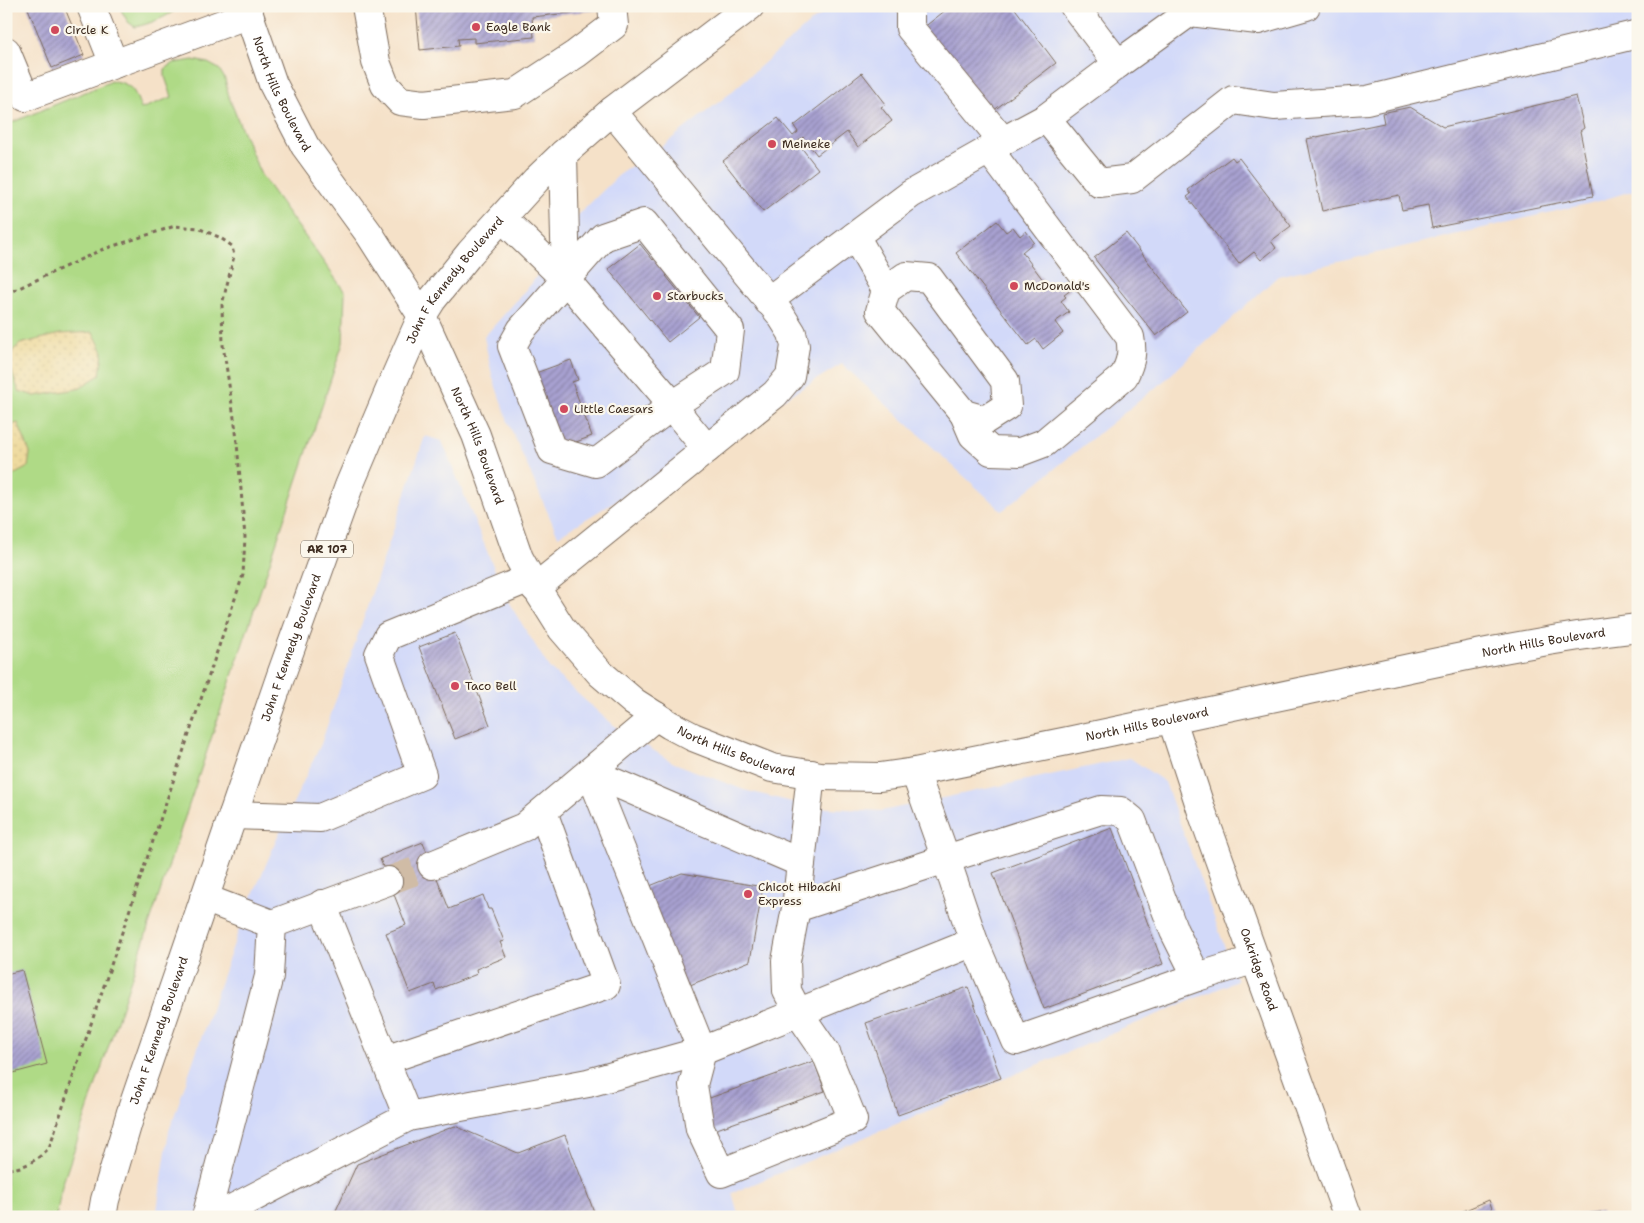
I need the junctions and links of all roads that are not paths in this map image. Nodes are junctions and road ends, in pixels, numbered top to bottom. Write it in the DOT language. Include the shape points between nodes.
graph roads {
  1 [pos="91,6"];
  2 [pos="366,6"];
  3 [pos="612,6"];
  4 [pos="750,6"];
  5 [pos="910,6"];
  6 [pos="1074,6"];
  7 [pos="1306,6"];
  8 [pos="1188,9"];
  9 [pos="248,10"];
  10 [pos="1638,34"];
  11 [pos="6,51"];
  12 [pos="114,64"];
  13 [pos="1118,64"];
  14 [pos="612,111"];
  15 [pos="1046,118"];
  16 [pos="996,145"];
  17 [pos="563,154"];
  18 [pos="502,218"];
  19 [pos="855,236"];
  20 [pos="566,280"];
  21 [pos="886,290"];
  22 [pos="768,301"];
  23 [pos="422,316"];
  24 [pos="674,405"];
  25 [pos="964,414"];
  26 [pos="707,449"];
  27 [pos="532,583"];
  28 [pos="1638,628"];
  29 [pos="656,716"];
  30 [pos="1172,720"];
  31 [pos="590,772"];
  32 [pos="915,772"];
  33 [pos="811,774"];
  34 [pos="233,815"];
  35 [pos="534,820"];
  36 [pos="946,860"];
  37 [pos="801,863"];
  38 [pos="432,865"];
  39 [pos="388,881"];
  40 [pos="204,898"];
  41 [pos="326,903"];
  42 [pos="796,908"];
  43 [pos="272,924"];
  44 [pos="974,942"];
  45 [pos="1256,959"];
  46 [pos="1197,977"];
  47 [pos="798,1012"];
  48 [pos="702,1052"];
  49 [pos="385,1060"];
  50 [pos="408,1116"];
  51 [pos="102,1217"];
  52 [pos="206,1217"];
  53 [pos="216,1217"];
  54 [pos="1348,1217"];
  1 -- 12 [label="street"];
  2 -- 3 [label="street" via="376,62 385,85 400,101 424,104 515,94 614,25"];
  4 -- 14 [label="street, John F Kennedy Boulevard / AR 107"];
  5 -- 16 [label="street" via="910,28"];
  6 -- 13 [label="street"];
  7 -- 8 [label="street" via="1258,20"];
  8 -- 13 [label="street"];
  9 -- 12 [label="street"];
  9 -- 23 [label="street, North Hills Boulevard" via="273,84 305,146 370,235"];
  10 -- 15 [label="street" via="1367,100 1274,106 1233,100 1132,179 1100,183"];
  11 -- 12 [label="street" via="25,97"];
  13 -- 15 [label="street"];
  14 -- 17 [label="street, John F Kennedy Boulevard / AR 107"];
  14 -- 22 [label="street"];
  15 -- 16 [label="street"];
  16 -- 19 [label="street" via="911,194"];
  16 -- 25 [label="street" via="1130,337 1133,352 1124,376 1044,443 1020,452 991,451 972,435"];
  17 -- 18 [label="street, John F Kennedy Boulevard / AR 107"];
  17 -- 20 [label="street"];
  18 -- 20 [label="street"];
  18 -- 23 [label="street, John F Kennedy Boulevard / AR 107" via="444,285"];
  19 -- 21 [label="street"];
  19 -- 22 [label="street"];
  20 -- 24 [label="street"];
  20 -- 24 [label="street" via="603,238 644,223 730,330 725,370"];
  20 -- 24 [label="street" via="521,330 512,346 552,450 596,463"];
  21 -- 25 [label="street" via="880,312"];
  21 -- 25 [label="street" via="906,276 929,278 1005,381 1008,406 985,420"];
  22 -- 26 [label="street" via="792,333 795,346 790,376 775,394"];
  23 -- 27 [label="street, North Hills Boulevard" via="476,435 519,558"];
  23 -- 34 [label="street, John F Kennedy Boulevard / AR 107" via="349,486"];
  24 -- 26 [label="street"];
  26 -- 27 [label="street"];
  27 -- 29 [label="street, North Hills Boulevard" via="562,628 600,673"];
  27 -- 34 [label="street" via="388,636 379,654 422,775 320,818"];
  28 -- 30 [label="street, North Hills Boulevard" via="1490,651"];
  29 -- 31 [label="street"];
  29 -- 33 [label="street, North Hills Boulevard" via="693,738 754,762"];
  30 -- 32 [label="street, North Hills Boulevard"];
  30 -- 45 [label="street, Oakridge Road"];
  31 -- 35 [label="street"];
  31 -- 37 [label="street"];
  31 -- 48 [label="street"];
  32 -- 33 [label="street, North Hills Boulevard" via="880,777"];
  32 -- 36 [label="street"];
  33 -- 37 [label="street"];
  34 -- 40 [label="street, John F Kennedy Boulevard / AR 107"];
  35 -- 38 [label="street"];
  35 -- 49 [label="street" via="606,985"];
  36 -- 42 [label="street"];
  36 -- 44 [label="street"];
  36 -- 46 [label="street" via="1101,810 1121,811 1132,820 1174,931"];
  37 -- 42 [label="street"];
  39 -- 41 [label="street"];
  40 -- 43 [label="street"];
  40 -- 51 [label="street, John F Kennedy Boulevard / AR 107" via="131,1112"];
  41 -- 43 [label="street"];
  41 -- 49 [label="street"];
  42 -- 47 [label="street" via="786,961 787,991"];
  43 -- 52 [label="street" via="269,976"];
  44 -- 46 [label="street" via="1016,1041"];
  44 -- 47 [label="street"];
  45 -- 46 [label="street"];
  45 -- 54 [label="street, Oakridge Road"];
  47 -- 48 [label="street"];
  47 -- 48 [label="street" via="826,1052 853,1120 721,1173 700,1129 692,1085"];
  48 -- 50 [label="street" via="588,1082"];
  49 -- 50 [label="street"];
  50 -- 53 [label="street"];
}
